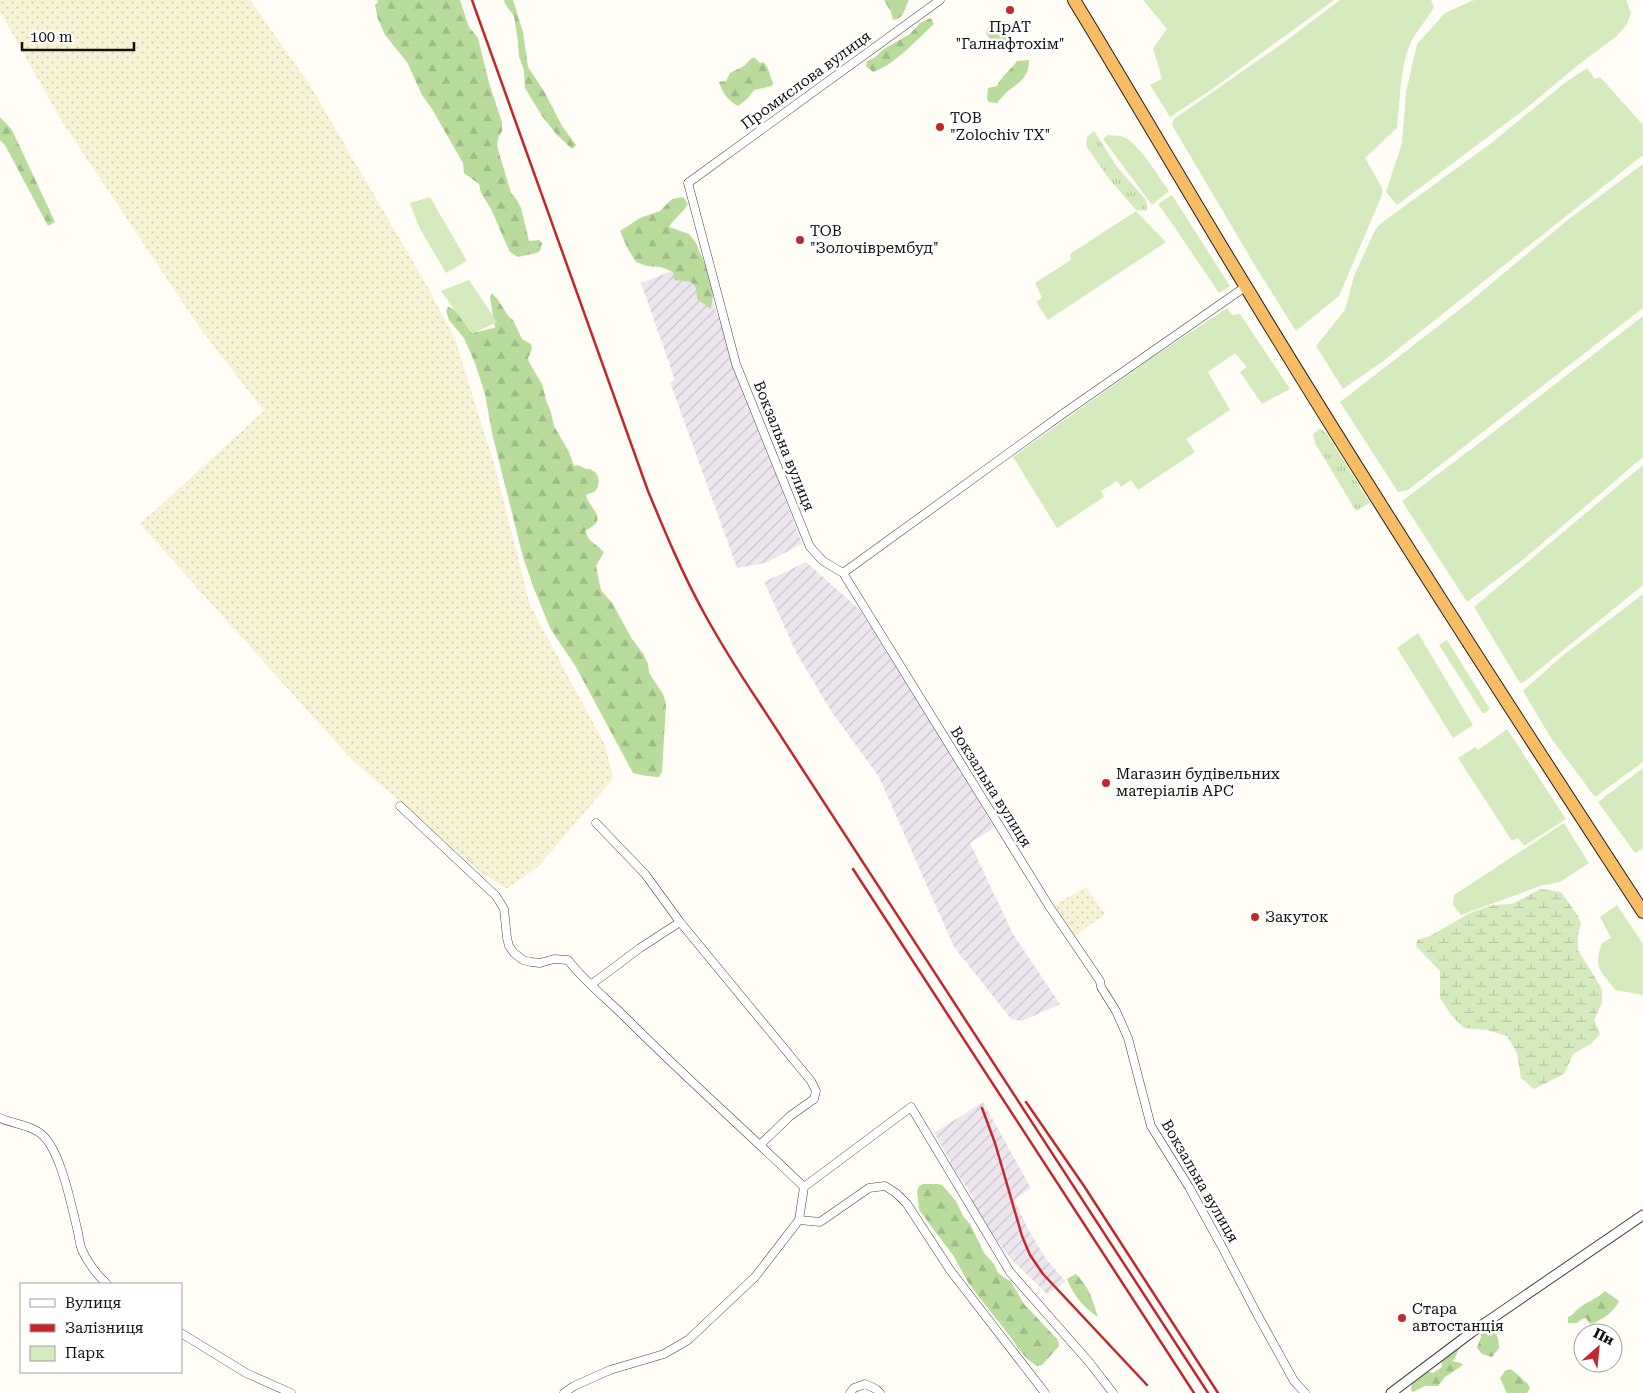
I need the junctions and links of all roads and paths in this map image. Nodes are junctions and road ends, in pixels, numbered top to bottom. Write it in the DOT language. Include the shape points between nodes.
graph roads {
  1 [pos="940,0"];
  2 [pos="1074,0"];
  3 [pos="688,183"];
  4 [pos="1245,287"];
  5 [pos="843,574"];
  6 [pos="400,806"];
  7 [pos="596,823"];
  8 [pos="1643,912"];
  9 [pos="680,922"];
  10 [pos="592,984"];
  11 [pos="0,1118"];
  12 [pos="760,1145"];
  13 [pos="804,1188"];
  14 [pos="1643,1214"];
  15 [pos="798,1220"];
  16 [pos="106,1283"];
  17 [pos="182,1334"];
  18 [pos="291,1393"];
  19 [pos="564,1393"];
  20 [pos="850,1393"];
  21 [pos="880,1393"];
  22 [pos="1045,1393"];
  23 [pos="1113,1393"];
  24 [pos="1305,1393"];
  25 [pos="1391,1393"];
  1 -- 3 [label="street, Промислова вулиця"];
  2 -- 4 [label="highway"];
  3 -- 5 [label="street, Вокзальна вулиця" via="736,364 810,547 823,562"];
  4 -- 5 [label="street" via="1064,413"];
  4 -- 8 [label="highway" via="1486,671"];
  5 -- 24 [label="street, Вокзальна вулиця" via="1049,906 1100,981 1128,1038 1151,1126 1217,1237 1294,1381"];
  6 -- 10 [label="street" via="496,896 504,909 507,938 514,953 531,962 568,960"];
  7 -- 9 [label="street" via="645,874"];
  9 -- 10 [label="street"];
  9 -- 12 [label="street" via="816,1091 814,1100 790,1116"];
  10 -- 12 [label="street"];
  11 -- 16 [label="street" via="29,1127 47,1140 65,1182 82,1250"];
  12 -- 13 [label="street"];
  13 -- 15 [label="street"];
  13 -- 23 [label="street" via="911,1108 1010,1272"];
  14 -- 25 [label="street" via="1472,1332"];
  15 -- 19 [label="street" via="755,1277 688,1340 664,1354 610,1370"];
  15 -- 22 [label="street" via="820,1222 869,1188 885,1186 907,1204 950,1270"];
  17 -- 18 [label="street" via="246,1373"];
  20 -- 21 [label="street" via="865,1384"];
}
